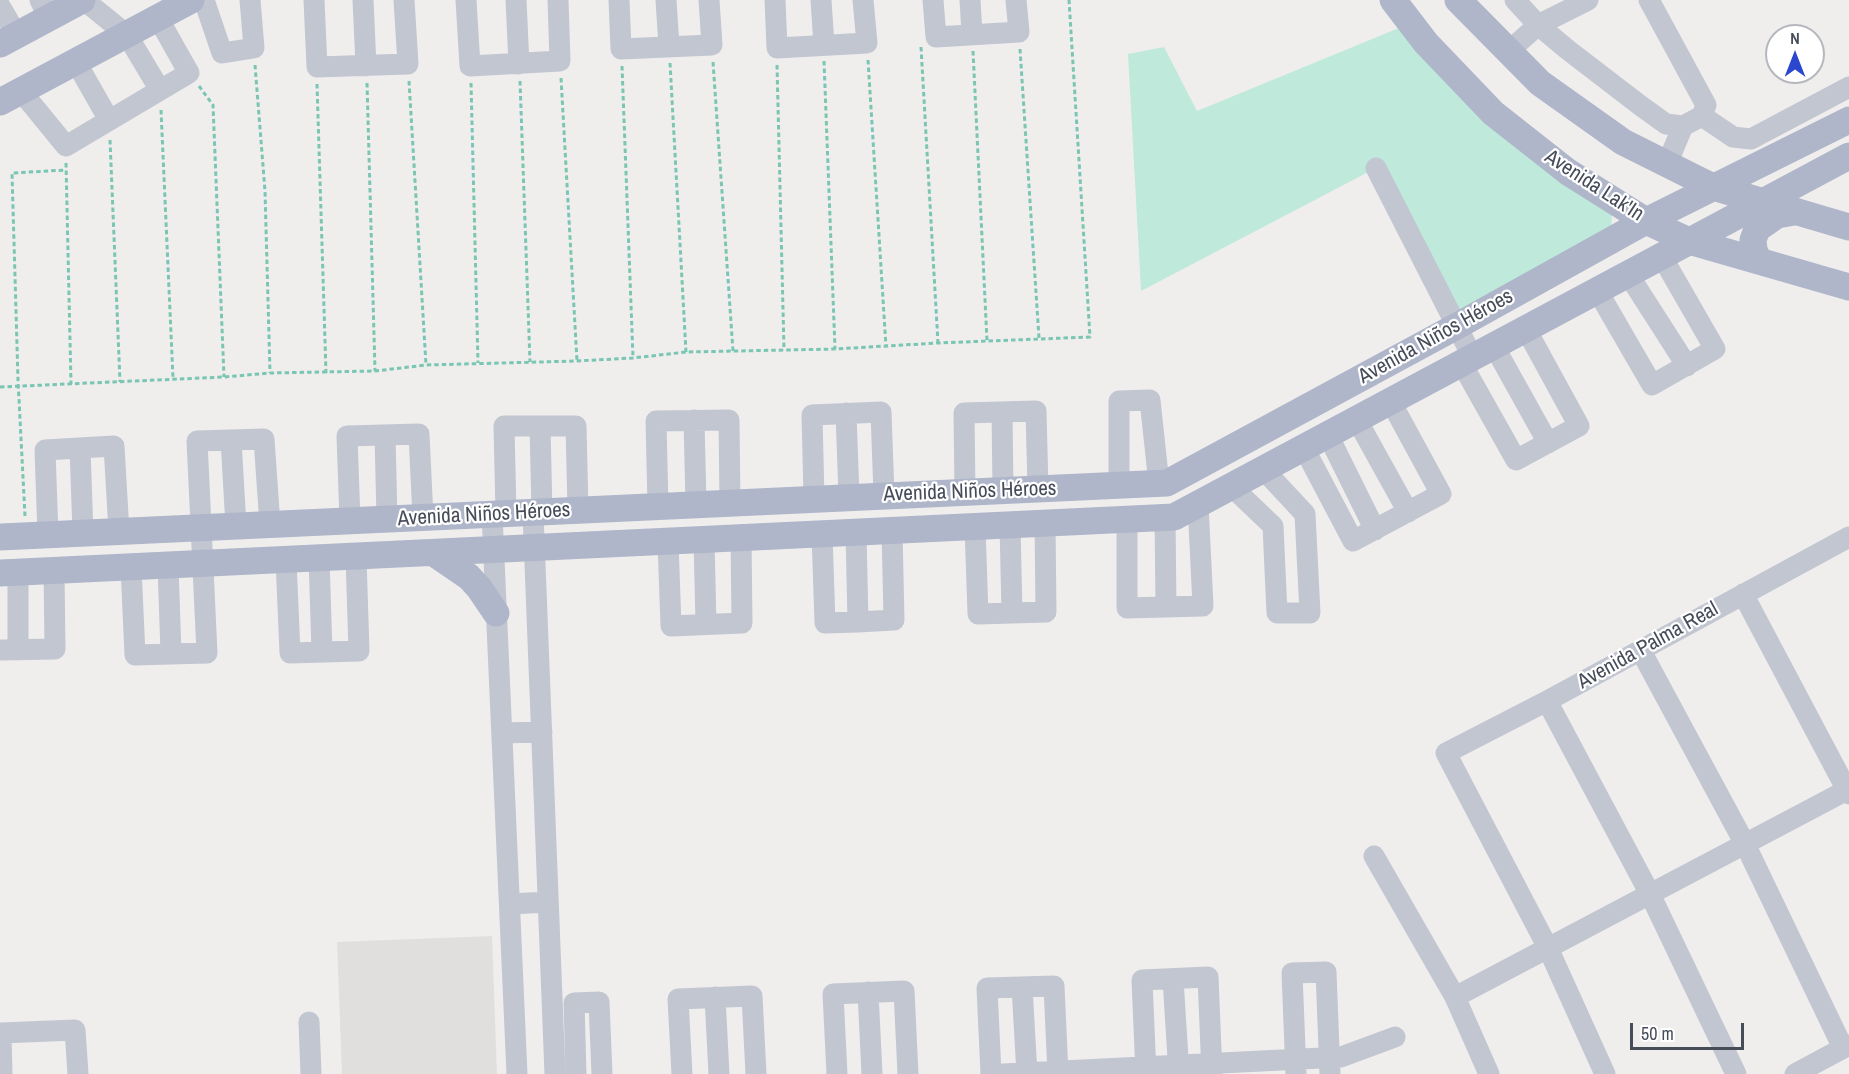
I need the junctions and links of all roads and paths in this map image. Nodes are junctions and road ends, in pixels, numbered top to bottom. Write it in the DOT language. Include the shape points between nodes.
graph roads {
  1 [pos="83,0"];
  2 [pos="191,0"];
  3 [pos="204,0"];
  4 [pos="250,0"];
  5 [pos="314,0"];
  6 [pos="363,0"];
  7 [pos="404,0"];
  8 [pos="466,0"];
  9 [pos="516,0"];
  10 [pos="558,0"];
  11 [pos="619,0"];
  12 [pos="666,0"];
  13 [pos="709,0"];
  14 [pos="775,0"];
  15 [pos="821,0"];
  16 [pos="863,0"];
  17 [pos="933,0"];
  18 [pos="970,0"];
  19 [pos="1016,0"];
  20 [pos="1068,0"];
  21 [pos="1393,0"];
  22 [pos="1458,0"];
  23 [pos="1515,0"];
  24 [pos="1588,0"];
  25 [pos="1649,0"];
  26 [pos="0,6"];
  27 [pos="44,9"];
  28 [pos="158,18"];
  29 [pos="1538,25"];
  30 [pos="1019,32"];
  31 [pos="972,34"];
  32 [pos="127,35"];
  33 [pos="9,39"];
  34 [pos="867,43"];
  35 [pos="712,45"];
  36 [pos="824,45"];
  37 [pos="669,46"];
  38 [pos="921,47"];
  39 [pos="254,48"];
  40 [pos="777,48"];
  41 [pos="621,49"];
  42 [pos="1509,51"];
  43 [pos="561,61"];
  44 [pos="76,62"];
  45 [pos="408,64"];
  46 [pos="519,64"];
  47 [pos="366,66"];
  48 [pos="470,66"];
  49 [pos="317,68"];
  50 [pos="189,73"];
  51 [pos="1849,87"];
  52 [pos="160,90"];
  53 [pos="11,96"];
  54 [pos="1702,116"];
  55 [pos="109,120"];
  56 [pos="1849,120"];
  57 [pos="1683,126"];
  58 [pos="66,146"];
  59 [pos="1841,162"];
  60 [pos="1667,164"];
  61 [pos="1376,168"];
  62 [pos="66,170"];
  63 [pos="1713,188"];
  64 [pos="1606,196"];
  65 [pos="1762,202"];
  66 [pos="1805,215"];
  67 [pos="1646,221"];
  68 [pos="1849,227"];
  69 [pos="1609,241"];
  70 [pos="1689,241"];
  71 [pos="1661,255"];
  72 [pos="1759,261"];
  73 [pos="1628,274"];
  74 [pos="1849,287"];
  75 [pos="1598,290"];
  76 [pos="1457,326"];
  77 [pos="1526,329"];
  78 [pos="1039,338"];
  79 [pos="987,341"];
  80 [pos="938,343"];
  81 [pos="886,347"];
  82 [pos="835,349"];
  83 [pos="784,350"];
  84 [pos="733,351"];
  85 [pos="686,352"];
  86 [pos="1477,356"];
  87 [pos="633,358"];
  88 [pos="577,361"];
  89 [pos="530,362"];
  90 [pos="478,363"];
  91 [pos="426,365"];
  92 [pos="1687,366"];
  93 [pos="375,371"];
  94 [pos="270,373"];
  95 [pos="326,373"];
  96 [pos="224,377"];
  97 [pos="173,378"];
  98 [pos="120,382"];
  99 [pos="71,384"];
  100 [pos="18,386"];
  101 [pos="0,387"];
  102 [pos="1390,402"];
  103 [pos="1002,412"];
  104 [pos="846,413"];
  105 [pos="694,420"];
  106 [pos="1357,420"];
  107 [pos="540,426"];
  108 [pos="385,435"];
  109 [pos="1328,435"];
  110 [pos="231,440"];
  111 [pos="1548,443"];
  112 [pos="1304,447"];
  113 [pos="80,448"];
  114 [pos="1263,469"];
  115 [pos="1163,484"];
  116 [pos="1119,485"];
  117 [pos="1231,486"];
  118 [pos="1038,489"];
  119 [pos="1003,490"];
  120 [pos="965,492"];
  121 [pos="884,495"];
  122 [pos="834,498"];
  123 [pos="730,503"];
  124 [pos="696,504"];
  125 [pos="1198,504"];
  126 [pos="658,507"];
  127 [pos="578,510"];
  128 [pos="538,512"];
  129 [pos="1408,512"];
  130 [pos="499,514"];
  131 [pos="1170,517"];
  132 [pos="423,518"];
  133 [pos="387,519"];
  134 [pos="1127,519"];
  135 [pos="350,521"];
  136 [pos="1045,523"];
  137 [pos="270,525"];
  138 [pos="1010,525"];
  139 [pos="236,526"];
  140 [pos="975,526"];
  141 [pos="202,528"];
  142 [pos="1375,530"];
  143 [pos="892,531"];
  144 [pos="118,532"];
  145 [pos="83,533"];
  146 [pos="856,533"];
  147 [pos="824,534"];
  148 [pos="15,537"];
  149 [pos="1849,537"];
  150 [pos="741,538"];
  151 [pos="704,540"];
  152 [pos="668,542"];
  153 [pos="534,548"];
  154 [pos="493,550"];
  155 [pos="434,553"];
  156 [pos="356,557"];
  157 [pos="319,558"];
  158 [pos="286,560"];
  159 [pos="203,564"];
  160 [pos="168,566"];
  161 [pos="132,567"];
  162 [pos="54,571"];
  163 [pos="9,573"];
  164 [pos="1743,594"];
  165 [pos="1166,607"];
  166 [pos="496,613"];
  167 [pos="1012,613"];
  168 [pos="858,622"];
  169 [pos="706,624"];
  170 [pos="9,650"];
  171 [pos="1641,651"];
  172 [pos="322,652"];
  173 [pos="171,654"];
  174 [pos="1547,701"];
  175 [pos="542,732"];
  176 [pos="502,733"];
  177 [pos="1848,791"];
  178 [pos="1745,844"];
  179 [pos="1374,856"];
  180 [pos="1650,894"];
  181 [pos="548,902"];
  182 [pos="510,904"];
  183 [pos="1548,948"];
  184 [pos="1173,979"];
  185 [pos="1022,987"];
  186 [pos="868,992"];
  187 [pos="1455,997"];
  188 [pos="716,998"];
  189 [pos="309,1022"];
  190 [pos="1395,1037"];
  191 [pos="1846,1046"];
  192 [pos="1296,1066"];
  193 [pos="1330,1066"];
  194 [pos="1178,1069"];
  195 [pos="1211,1069"];
  196 [pos="1146,1070"];
  197 [pos="1058,1072"];
  198 [pos="1027,1073"];
  199 [pos="2,1074"];
  200 [pos="78,1074"];
  201 [pos="311,1074"];
  202 [pos="517,1074"];
  203 [pos="555,1074"];
  204 [pos="576,1074"];
  205 [pos="602,1074"];
  206 [pos="682,1074"];
  207 [pos="719,1074"];
  208 [pos="756,1074"];
  209 [pos="837,1074"];
  210 [pos="872,1074"];
  211 [pos="908,1074"];
  212 [pos="991,1074"];
  213 [pos="1003,1074"];
  214 [pos="1490,1074"];
  215 [pos="1605,1074"];
  216 [pos="1736,1074"];
  217 [pos="1795,1074"];
  1 -- 27 [label="main road"];
  1 -- 32 [label="street"];
  2 -- 28 [label="main road"];
  3 -- 39 [label="street" via="222,53"];
  4 -- 39 [label="street"];
  5 -- 49 [label="street"];
  6 -- 47 [label="street"];
  7 -- 45 [label="street"];
  8 -- 48 [label="street"];
  9 -- 46 [label="street"];
  10 -- 43 [label="street"];
  11 -- 41 [label="street"];
  12 -- 37 [label="street"];
  13 -- 35 [label="street"];
  14 -- 40 [label="street"];
  15 -- 36 [label="street"];
  16 -- 34 [label="street"];
  17 -- 31 [label="street" via="936,37"];
  18 -- 31 [label="street"];
  19 -- 30 [label="street"];
  20 -- 78 [label="path" via="1090,337"];
  21 -- 64 [label="main road, Avenida Lak'In" via="1426,43 1493,113 1568,172"];
  22 -- 42 [label="main road"];
  23 -- 29 [label="street"];
  24 -- 29 [label="street"];
  25 -- 54 [label="street" via="1706,105"];
  26 -- 33 [label="street"];
  27 -- 33 [label="main road"];
  28 -- 32 [label="main road"];
  28 -- 50 [label="street"];
  29 -- 42 [label="street"];
  29 -- 57 [label="street" via="1666,124"];
  30 -- 31 [label="street"];
  30 -- 78 [label="path"];
  31 -- 79 [label="path"];
  32 -- 44 [label="main road"];
  32 -- 52 [label="street"];
  34 -- 36 [label="street"];
  34 -- 81 [label="path"];
  35 -- 37 [label="street"];
  35 -- 84 [label="path"];
  36 -- 40 [label="street"];
  36 -- 82 [label="path"];
  37 -- 41 [label="street"];
  37 -- 85 [label="path"];
  38 -- 80 [label="path"];
  39 -- 94 [label="path"];
  40 -- 83 [label="path"];
  41 -- 87 [label="path"];
  42 -- 60 [label="main road" via="1540,83 1623,142"];
  43 -- 46 [label="street"];
  43 -- 88 [label="path"];
  44 -- 53 [label="main road"];
  44 -- 55 [label="street"];
  45 -- 47 [label="street"];
  45 -- 91 [label="path"];
  46 -- 48 [label="street"];
  46 -- 89 [label="path"];
  47 -- 49 [label="street"];
  47 -- 93 [label="path"];
  48 -- 90 [label="path"];
  49 -- 95 [label="path"];
  50 -- 52 [label="street"];
  50 -- 96 [label="path" via="213,105"];
  51 -- 54 [label="street" via="1750,139 1733,137"];
  52 -- 55 [label="street"];
  52 -- 97 [label="path"];
  53 -- 58 [label="street"];
  54 -- 57 [label="street"];
  55 -- 58 [label="street"];
  55 -- 98 [label="path"];
  56 -- 63 [label="main road, Avenida Niños Héroes"];
  57 -- 60 [label="street"];
  58 -- 62 [label="path"];
  59 -- 65 [label="main road, Avenida Niños Héroes"];
  59 -- 66 [label="main road" via="1812,194 1811,207"];
  60 -- 63 [label="main road"];
  61 -- 76 [label="street"];
  62 -- 99 [label="path"];
  62 -- 100 [label="path" via="12,173"];
  63 -- 65 [label="main road"];
  63 -- 67 [label="main road, Avenida Niños Héroes"];
  64 -- 67 [label="main road, Avenida Lak'In"];
  64 -- 69 [label="main road" via="1612,222"];
  65 -- 66 [label="main road"];
  65 -- 70 [label="main road, Avenida Niños Héroes"];
  66 -- 68 [label="main road"];
  66 -- 72 [label="main road" via="1777,215 1757,229 1753,240"];
  67 -- 69 [label="main road, Avenida Niños Héroes"];
  67 -- 70 [label="main road, Avenida Lak'In"];
  69 -- 76 [label="main road, Avenida Niños Héroes"];
  70 -- 71 [label="main road, Avenida Niños Héroes"];
  70 -- 72 [label="main road, Avenida Lak'In"];
  71 -- 73 [label="main road, Avenida Niños Héroes"];
  71 -- 92 [label="street" via="1715,349"];
  72 -- 74 [label="main road, Avenida Lak'In"];
  73 -- 75 [label="main road, Avenida Niños Héroes"];
  73 -- 92 [label="street"];
  75 -- 77 [label="main road, Avenida Niños Héroes"];
  75 -- 92 [label="street" via="1652,385"];
  76 -- 86 [label="street"];
  76 -- 115 [label="main road, Avenida Niños Héroes"];
  77 -- 86 [label="main road, Avenida Niños Héroes"];
  77 -- 111 [label="street" via="1579,426"];
  78 -- 79 [label="path"];
  79 -- 80 [label="path"];
  80 -- 81 [label="path"];
  81 -- 82 [label="path"];
  82 -- 83 [label="path"];
  83 -- 84 [label="path"];
  84 -- 85 [label="path"];
  85 -- 87 [label="path"];
  86 -- 102 [label="main road, Avenida Niños Héroes"];
  86 -- 111 [label="street"];
  86 -- 111 [label="street" via="1516,460"];
  87 -- 88 [label="path"];
  88 -- 89 [label="path"];
  89 -- 90 [label="path"];
  90 -- 91 [label="path"];
  91 -- 93 [label="path"];
  93 -- 95 [label="path"];
  94 -- 95 [label="path"];
  94 -- 96 [label="path"];
  96 -- 97 [label="path"];
  97 -- 98 [label="path"];
  98 -- 99 [label="path"];
  99 -- 100 [label="path"];
  100 -- 101 [label="path"];
  100 -- 148 [label="path"];
  102 -- 106 [label="main road, Avenida Niños Héroes"];
  102 -- 129 [label="street" via="1441,494"];
  103 -- 118 [label="street" via="1036,411"];
  103 -- 119 [label="street"];
  103 -- 120 [label="street" via="964,413"];
  104 -- 121 [label="street" via="881,412"];
  104 -- 122 [label="street"];
  104 -- 122 [label="street" via="812,415"];
  105 -- 123 [label="street" via="729,420"];
  105 -- 124 [label="street"];
  105 -- 126 [label="street" via="656,421"];
  106 -- 109 [label="main road, Avenida Niños Héroes"];
  106 -- 129 [label="street"];
  107 -- 127 [label="street" via="576,426"];
  107 -- 128 [label="street"];
  107 -- 130 [label="street" via="504,426"];
  108 -- 132 [label="street" via="419,434"];
  108 -- 133 [label="street"];
  108 -- 135 [label="street" via="347,436"];
  109 -- 112 [label="main road, Avenida Niños Héroes"];
  109 -- 142 [label="street"];
  110 -- 137 [label="street" via="264,439"];
  110 -- 139 [label="street"];
  110 -- 141 [label="street" via="197,441"];
  112 -- 114 [label="main road, Avenida Niños Héroes"];
  112 -- 142 [label="street" via="1353,541"];
  113 -- 144 [label="street" via="114,446"];
  113 -- 145 [label="street"];
  113 -- 148 [label="street" via="45,450"];
  114 -- 117 [label="main road, Avenida Niños Héroes"];
  114 -- 117 [label="street" via="1305,514 1310,613 1276,613 1274,526"];
  115 -- 116 [label="main road, Avenida Niños Héroes"];
  115 -- 116 [label="street" via="1150,400 1119,401"];
  115 -- 131 [label="main road"];
  116 -- 118 [label="main road, Avenida Niños Héroes"];
  117 -- 125 [label="main road, Avenida Niños Héroes"];
  118 -- 119 [label="main road, Avenida Niños Héroes"];
  119 -- 120 [label="main road, Avenida Niños Héroes"];
  120 -- 121 [label="main road, Avenida Niños Héroes"];
  121 -- 122 [label="main road, Avenida Niños Héroes"];
  122 -- 123 [label="main road, Avenida Niños Héroes"];
  122 -- 147 [label="main road"];
  123 -- 124 [label="main road, Avenida Niños Héroes"];
  124 -- 126 [label="main road, Avenida Niños Héroes"];
  125 -- 131 [label="main road, Avenida Niños Héroes"];
  125 -- 165 [label="street" via="1203,606"];
  126 -- 127 [label="main road, Avenida Niños Héroes"];
  127 -- 128 [label="main road, Avenida Niños Héroes"];
  128 -- 130 [label="main road, Avenida Niños Héroes"];
  128 -- 153 [label="street"];
  129 -- 142 [label="street"];
  130 -- 132 [label="main road, Avenida Niños Héroes"];
  130 -- 154 [label="street"];
  131 -- 134 [label="main road, Avenida Niños Héroes"];
  131 -- 165 [label="street"];
  132 -- 133 [label="main road, Avenida Niños Héroes"];
  133 -- 135 [label="main road, Avenida Niños Héroes"];
  134 -- 136 [label="main road, Avenida Niños Héroes"];
  134 -- 165 [label="street" via="1126,608"];
  135 -- 137 [label="main road, Avenida Niños Héroes"];
  136 -- 138 [label="main road, Avenida Niños Héroes"];
  136 -- 167 [label="street" via="1046,612"];
  137 -- 139 [label="main road, Avenida Niños Héroes"];
  138 -- 140 [label="main road, Avenida Niños Héroes"];
  138 -- 167 [label="street"];
  139 -- 141 [label="main road, Avenida Niños Héroes"];
  140 -- 143 [label="main road, Avenida Niños Héroes"];
  140 -- 167 [label="street" via="978,614"];
  141 -- 144 [label="main road, Avenida Niños Héroes"];
  141 -- 159 [label="street"];
  143 -- 146 [label="main road, Avenida Niños Héroes"];
  143 -- 168 [label="street" via="894,620"];
  144 -- 145 [label="main road, Avenida Niños Héroes"];
  145 -- 148 [label="main road, Avenida Niños Héroes"];
  146 -- 147 [label="main road, Avenida Niños Héroes"];
  146 -- 168 [label="street"];
  147 -- 150 [label="main road, Avenida Niños Héroes"];
  147 -- 168 [label="street" via="825,623"];
  149 -- 164 [label="street, Avenida Palma Real"];
  150 -- 151 [label="main road, Avenida Niños Héroes"];
  150 -- 169 [label="street" via="742,623"];
  151 -- 152 [label="main road, Avenida Niños Héroes"];
  151 -- 169 [label="street"];
  152 -- 153 [label="main road, Avenida Niños Héroes"];
  152 -- 169 [label="street" via="671,626"];
  153 -- 154 [label="main road, Avenida Niños Héroes"];
  153 -- 175 [label="street"];
  154 -- 155 [label="main road, Avenida Niños Héroes"];
  154 -- 166 [label="street"];
  155 -- 156 [label="main road, Avenida Niños Héroes"];
  155 -- 166 [label="main road" via="469,577"];
  156 -- 157 [label="main road, Avenida Niños Héroes"];
  156 -- 172 [label="street" via="359,651"];
  157 -- 158 [label="main road, Avenida Niños Héroes"];
  157 -- 172 [label="street"];
  158 -- 159 [label="main road, Avenida Niños Héroes"];
  158 -- 172 [label="street" via="290,653"];
  159 -- 160 [label="main road, Avenida Niños Héroes"];
  159 -- 173 [label="street" via="207,652"];
  160 -- 161 [label="main road, Avenida Niños Héroes"];
  160 -- 173 [label="street"];
  161 -- 162 [label="main road, Avenida Niños Héroes"];
  161 -- 173 [label="street" via="135,655"];
  162 -- 163 [label="main road, Avenida Niños Héroes"];
  162 -- 170 [label="street" via="55,649"];
  163 -- 170 [label="street"];
  164 -- 171 [label="street, Avenida Palma Real"];
  164 -- 177 [label="street"];
  166 -- 176 [label="street"];
  171 -- 174 [label="street, Avenida Palma Real"];
  171 -- 178 [label="street"];
  174 -- 180 [label="street"];
  174 -- 183 [label="street, Avenida Palma Real" via="1446,753"];
  175 -- 176 [label="street"];
  175 -- 181 [label="street"];
  176 -- 182 [label="street"];
  177 -- 178 [label="street"];
  178 -- 180 [label="street"];
  178 -- 191 [label="street"];
  179 -- 187 [label="street"];
  180 -- 183 [label="street"];
  180 -- 216 [label="street"];
  181 -- 182 [label="street"];
  181 -- 203 [label="street"];
  182 -- 202 [label="street"];
  183 -- 187 [label="street"];
  183 -- 215 [label="street"];
  184 -- 194 [label="street"];
  184 -- 195 [label="street" via="1208,977"];
  184 -- 196 [label="street" via="1142,980"];
  185 -- 197 [label="street" via="1054,986"];
  185 -- 198 [label="street"];
  185 -- 212 [label="street" via="987,988"];
  186 -- 209 [label="street" via="833,994"];
  186 -- 210 [label="street"];
  186 -- 211 [label="street" via="904,991"];
  187 -- 214 [label="street"];
  188 -- 206 [label="street" via="678,999"];
  188 -- 207 [label="street"];
  188 -- 208 [label="street" via="752,996"];
  189 -- 201 [label="street"];
  190 -- 193 [label="street" via="1341,1057"];
  191 -- 217 [label="street"];
  192 -- 193 [label="street"];
  192 -- 193 [label="street" via="1292,973 1326,972"];
  192 -- 195 [label="street"];
  194 -- 195 [label="street"];
  194 -- 196 [label="street"];
  196 -- 197 [label="street"];
  197 -- 198 [label="street"];
  198 -- 213 [label="street"];
  199 -- 200 [label="street" via="1,1033 75,1030"];
  204 -- 205 [label="street" via="574,1003 599,1002"];
}
